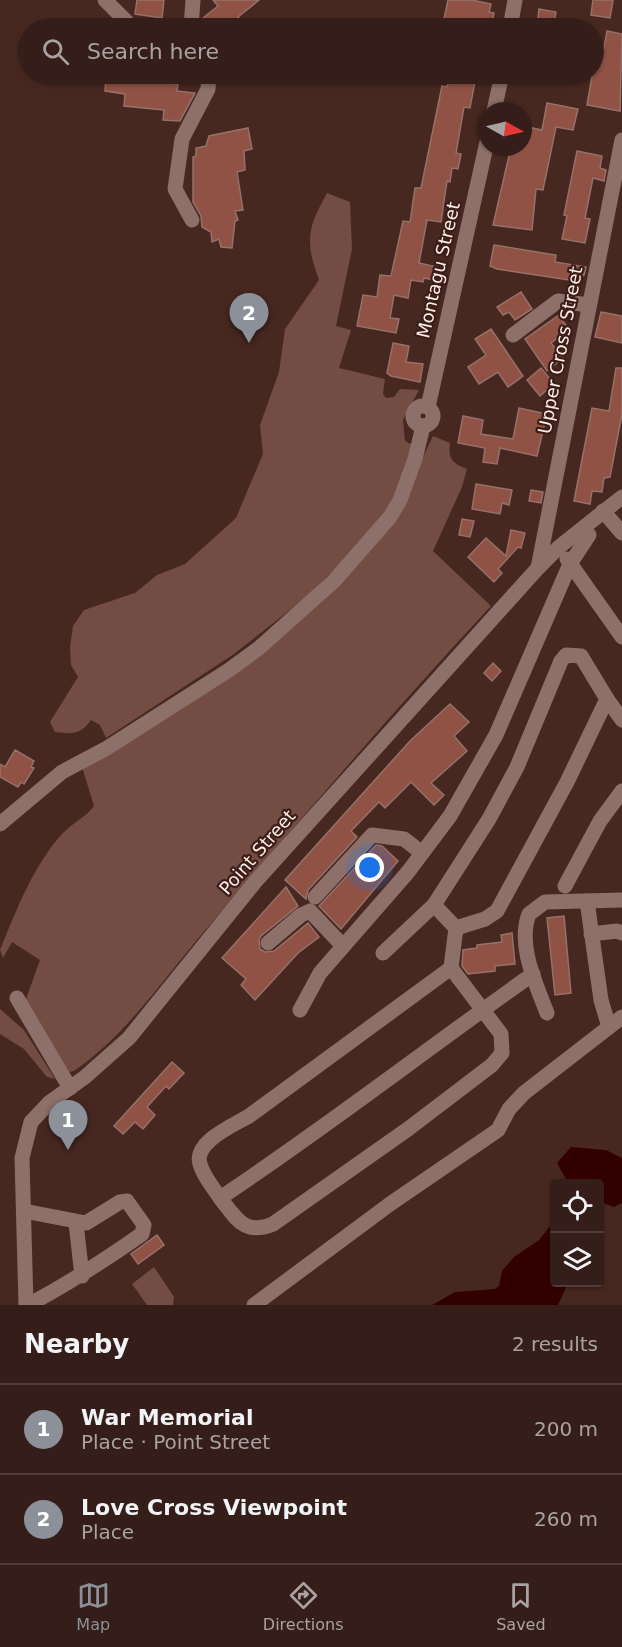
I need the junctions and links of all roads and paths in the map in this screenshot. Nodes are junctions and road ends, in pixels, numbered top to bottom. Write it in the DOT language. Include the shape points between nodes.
graph roads {
  1 [pos="105,0"];
  2 [pos="193,0"];
  3 [pos="515,0"];
  4 [pos="123,18"];
  5 [pos="192,18"];
  6 [pos="512,18"];
  7 [pos="208,84"];
  8 [pos="500,84"];
  9 [pos="496,102"];
  10 [pos="622,140"];
  11 [pos="484,156"];
  12 [pos="620,162"];
  13 [pos="192,220"];
  14 [pos="589,305"];
  15 [pos="513,335"];
  16 [pos="622,497"];
  17 [pos="600,514"];
  18 [pos="622,533"];
  19 [pos="589,535"];
  20 [pos="559,547"];
  21 [pos="570,564"];
  22 [pos="538,568"];
  23 [pos="582,580"];
  24 [pos="622,637"];
  25 [pos="607,699"];
  26 [pos="622,720"];
  27 [pos="622,791"];
  28 [pos="0,824"];
  29 [pos="422,853"];
  30 [pos="565,886"];
  31 [pos="315,897"];
  32 [pos="622,900"];
  33 [pos="587,901"];
  34 [pos="434,905"];
  35 [pos="456,928"];
  36 [pos="622,933"];
  37 [pos="591,934"];
  38 [pos="268,943"];
  39 [pos="343,946"];
  40 [pos="383,953"];
  41 [pos="451,968"];
  42 [pos="533,974"];
  43 [pos="17,998"];
  44 [pos="300,1010"];
  45 [pos="482,1010"];
  46 [pos="547,1013"];
  47 [pos="622,1017"];
  48 [pos="609,1027"];
  49 [pos="70,1088"];
  50 [pos="220,1198"];
  51 [pos="24,1211"];
  52 [pos="76,1223"];
  53 [pos="82,1276"];
  54 [pos="27,1305"];
  55 [pos="254,1305"];
  1 -- 4 [label="street"];
  2 -- 5 [label="street"];
  3 -- 6 [label="street"];
  7 -- 13 [label="street" via="182,139 175,189"];
  8 -- 9 [label="street"];
  10 -- 12 [label="street, Upper Cross Street"];
  11 -- 28 [label="street, Montagu Street" via="428,407 419,407 414,414 416,422 423,426 413,467 390,517 334,581 259,648 107,748 62,772"];
  12 -- 14 [label="street, Upper Cross Street"];
  14 -- 15 [label="street" via="558,300"];
  14 -- 22 [label="street, Upper Cross Street"];
  16 -- 17 [label="street, Point Street"];
  17 -- 18 [label="street"];
  17 -- 19 [label="street"];
  17 -- 20 [label="street, Point Street"];
  19 -- 21 [label="street"];
  19 -- 23 [label="street"];
  20 -- 21 [label="street"];
  20 -- 22 [label="street, Point Street"];
  21 -- 23 [label="street"];
  21 -- 29 [label="street" via="496,735 450,816"];
  22 -- 49 [label="street, Point Street" via="255,882 129,1038"];
  23 -- 24 [label="street"];
  25 -- 26 [label="street"];
  25 -- 34 [label="street" via="581,656 566,655 548,688 517,767"];
  25 -- 35 [label="street" via="497,911"];
  27 -- 30 [label="street" via="600,821"];
  29 -- 31 [label="street" via="404,839 372,835"];
  29 -- 39 [label="street"];
  32 -- 33 [label="street"];
  33 -- 37 [label="street"];
  33 -- 42 [label="street" via="544,902 528,914 525,932"];
  34 -- 35 [label="street"];
  34 -- 40 [label="street"];
  35 -- 41 [label="street"];
  36 -- 37 [label="street"];
  37 -- 48 [label="street"];
  38 -- 39 [label="street" via="310,911"];
  39 -- 44 [label="street" via="320,973"];
  41 -- 45 [label="street"];
  41 -- 50 [label="street" via="204,1146 199,1163"];
  42 -- 45 [label="street"];
  42 -- 46 [label="street"];
  43 -- 49 [label="street"];
  45 -- 50 [label="street"];
  45 -- 50 [label="street" via="501,1034 504,1047 499,1058 408,1129 273,1224 249,1228"];
  47 -- 48 [label="street"];
  48 -- 55 [label="street" via="524,1093 509,1109 498,1130"];
  49 -- 51 [label="street, Point Street" via="32,1121 25,1138"];
  51 -- 52 [label="street"];
  51 -- 54 [label="street, Point Street"];
  52 -- 53 [label="street"];
  52 -- 53 [label="street" via="94,1220 127,1201 144,1225 142,1234"];
  53 -- 54 [label="street"];
}
